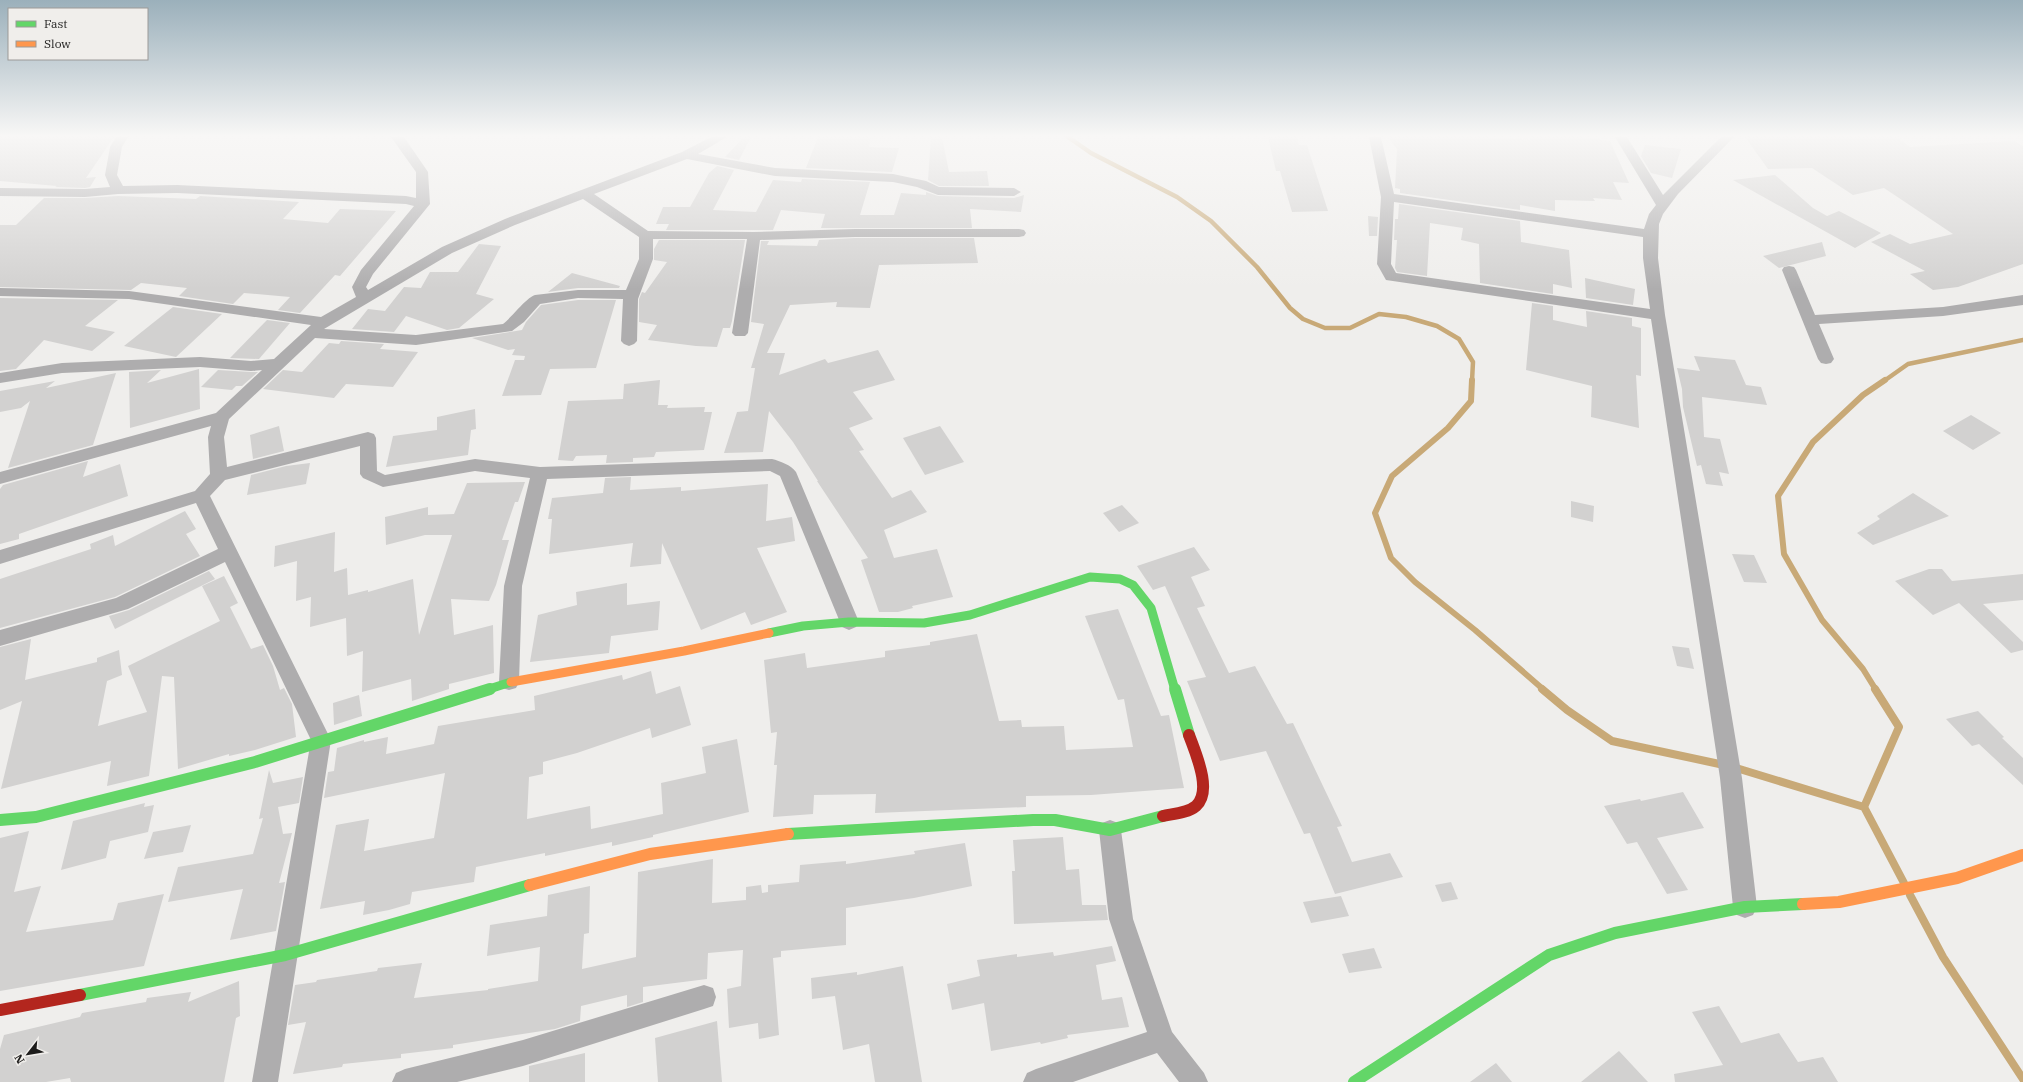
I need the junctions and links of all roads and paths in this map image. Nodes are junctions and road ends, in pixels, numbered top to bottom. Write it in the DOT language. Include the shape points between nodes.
graph roads {
  1 [pos="422,187"];
  2 [pos="602,187"];
  3 [pos="927,187"];
  4 [pos="1386,187"];
  5 [pos="1652,187"];
  6 [pos="1678,187"];
  7 [pos="118,190"];
  8 [pos="0,192"];
  9 [pos="1014,192"];
  10 [pos="585,194"];
  11 [pos="1388,197"];
  12 [pos="423,204"];
  13 [pos="1662,204"];
  14 [pos="1019,233"];
  15 [pos="1652,234"];
  16 [pos="645,235"];
  17 [pos="754,236"];
  18 [pos="1789,270"];
  19 [pos="0,292"];
  20 [pos="632,295"];
  21 [pos="364,298"];
  22 [pos="2023,300"];
  23 [pos="1658,315"];
  24 [pos="1810,320"];
  25 [pos="323,322"];
  26 [pos="310,333"];
  27 [pos="740,333"];
  28 [pos="629,341"];
  29 [pos="1826,359"];
  30 [pos="278,364"];
  31 [pos="0,378"];
  32 [pos="222,417"];
  33 [pos="540,472"];
  34 [pos="219,475"];
  35 [pos="0,478"];
  36 [pos="201,495"];
  37 [pos="229,552"];
  38 [pos="0,557"];
  39 [pos="849,622"];
  40 [pos="0,638"];
  41 [pos="509,682"];
  42 [pos="321,740"];
  43 [pos="0,820"];
  44 [pos="1110,830"];
  45 [pos="2023,855"];
  46 [pos="1745,907"];
  47 [pos="285,955"];
  48 [pos="704,997"];
  49 [pos="0,1010"];
  50 [pos="1162,1039"];
  51 [pos="265,1082"];
  52 [pos="405,1082"];
  53 [pos="1036,1082"];
  54 [pos="1195,1082"];
  55 [pos="1354,1082"];
  1 -- 12 [label="street"];
  2 -- 10 [label="street"];
  3 -- 9 [label="street" via="938,191"];
  4 -- 11 [label="street"];
  5 -- 13 [label="street"];
  6 -- 13 [label="street"];
  7 -- 8 [label="street" via="84,193"];
  7 -- 12 [label="street" via="184,190 406,200"];
  10 -- 16 [label="street"];
  10 -- 21 [label="street" via="510,222 446,250"];
  11 -- 15 [label="street"];
  11 -- 23 [label="street" via="1384,264 1391,277"];
  12 -- 21 [label="street" via="366,273 359,288"];
  13 -- 15 [label="street" via="1652,223"];
  14 -- 17 [label="street"];
  15 -- 23 [label="street"];
  16 -- 17 [label="street"];
  16 -- 20 [label="street" via="648,244 644,267"];
  17 -- 27 [label="street"];
  18 -- 24 [label="street"];
  19 -- 25 [label="street" via="129,295"];
  20 -- 26 [label="street" via="578,294 535,300 519,319 507,328 416,340"];
  20 -- 28 [label="street"];
  21 -- 25 [label="street"];
  22 -- 24 [label="street" via="1979,309 1905,316"];
  23 -- 46 [label="street" via="1731,778"];
  24 -- 29 [label="street"];
  25 -- 26 [label="street"];
  26 -- 30 [label="street"];
  30 -- 31 [label="street" via="251,366 200,362 62,368"];
  30 -- 32 [label="street"];
  32 -- 34 [label="street" via="216,437"];
  32 -- 35 [label="street"];
  33 -- 34 [label="street" via="475,465 382,481 369,474 368,438"];
  33 -- 39 [label="street" via="772,465 787,472"];
  33 -- 41 [label="street" via="513,586"];
  34 -- 36 [label="street"];
  36 -- 37 [label="street"];
  36 -- 38 [label="street"];
  37 -- 40 [label="street" via="121,604"];
  37 -- 42 [label="street"];
  39 -- 41 [label="street" via="803,626 684,651"];
  39 -- 44 [label="street" via="924,623 970,615 1090,577 1110,576 1126,580 1141,591 1151,608 1204,785 1202,797 1195,807"];
  41 -- 42 [label="street"];
  42 -- 43 [label="street" via="255,762 66,810 36,817"];
  42 -- 47 [label="street"];
  44 -- 47 [label="street" via="1056,820 1025,821 784,834 650,854 517,888"];
  44 -- 50 [label="street" via="1121,919"];
  45 -- 46 [label="street" via="1957,878 1839,902"];
  46 -- 55 [label="street" via="1615,933 1549,955"];
  47 -- 49 [label="street"];
  47 -- 51 [label="street"];
  48 -- 52 [label="street" via="523,1053"];
  50 -- 53 [label="street"];
  50 -- 54 [label="street"];
}
